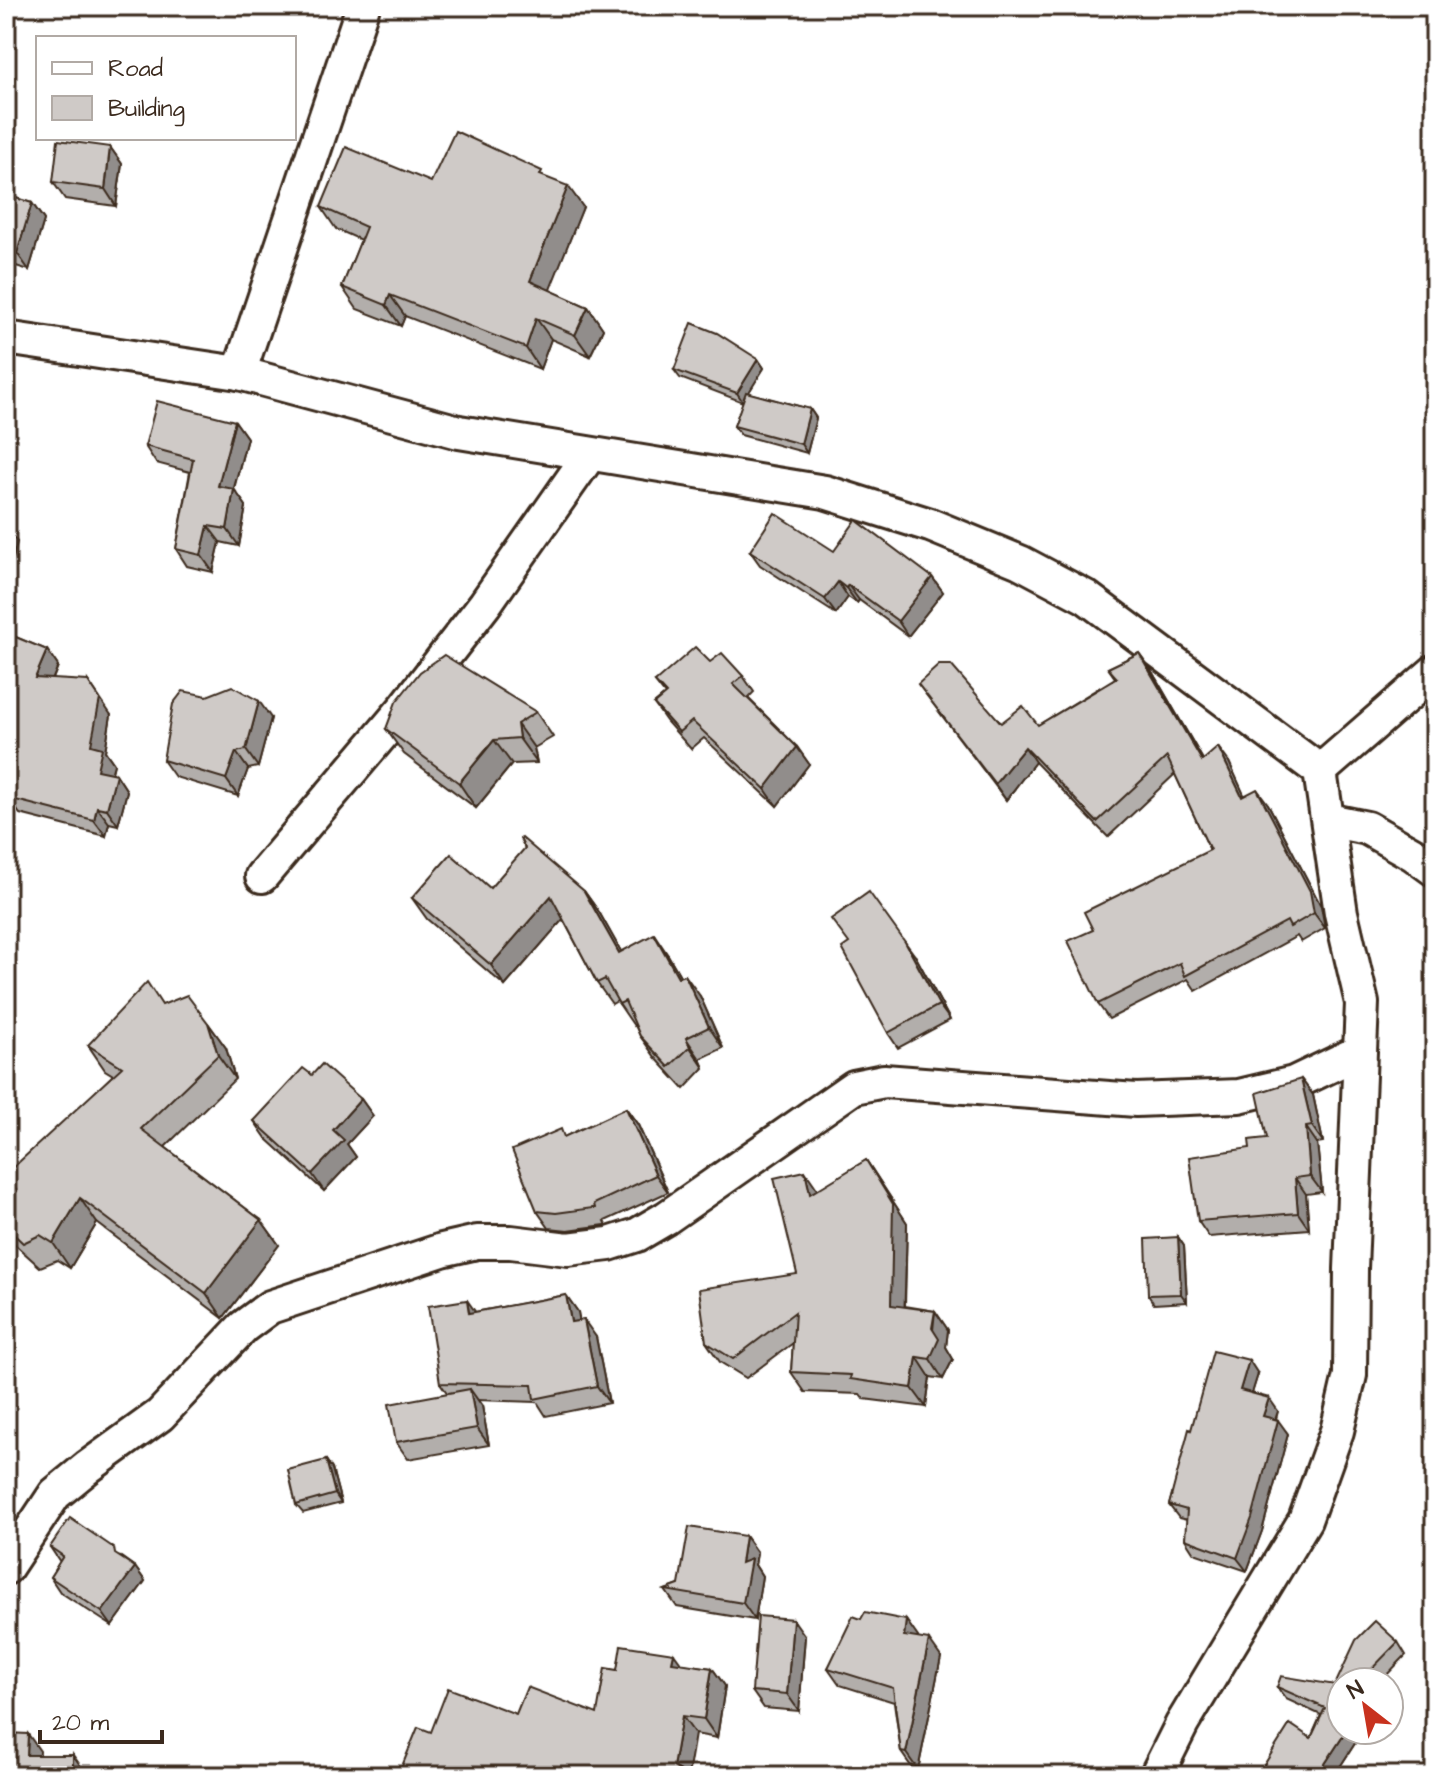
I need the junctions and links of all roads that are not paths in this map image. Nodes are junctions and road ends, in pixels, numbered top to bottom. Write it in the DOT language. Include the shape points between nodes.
graph roads {
  1 [pos="363,6"];
  2 [pos="6,338"];
  3 [pos="239,373"];
  4 [pos="590,454"];
  5 [pos="1435,671"];
  6 [pos="1320,771"];
  7 [pos="1328,820"];
  8 [pos="1435,870"];
  9 [pos="262,876"];
  10 [pos="1359,1052"];
  11 [pos="6,1568"];
  12 [pos="1156,1776"];
  1 -- 3 [label="street"];
  2 -- 3 [label="street"];
  3 -- 4 [label="street" via="459,432"];
  4 -- 6 [label="street" via="825,492 930,525 1020,562 1086,597"];
  4 -- 9 [label="street" via="406,706"];
  5 -- 6 [label="street"];
  6 -- 7 [label="street"];
  7 -- 8 [label="street" via="1367,828"];
  7 -- 10 [label="street" via="1341,913 1362,1003"];
  10 -- 11 [label="street" via="1294,1083 1239,1096 1136,1100 884,1081 854,1087 637,1235 568,1249 477,1242 304,1294 270,1307 243,1327 160,1415 55,1494"];
  10 -- 12 [label="street" via="1350,1375 1337,1431 1305,1520"];
}
